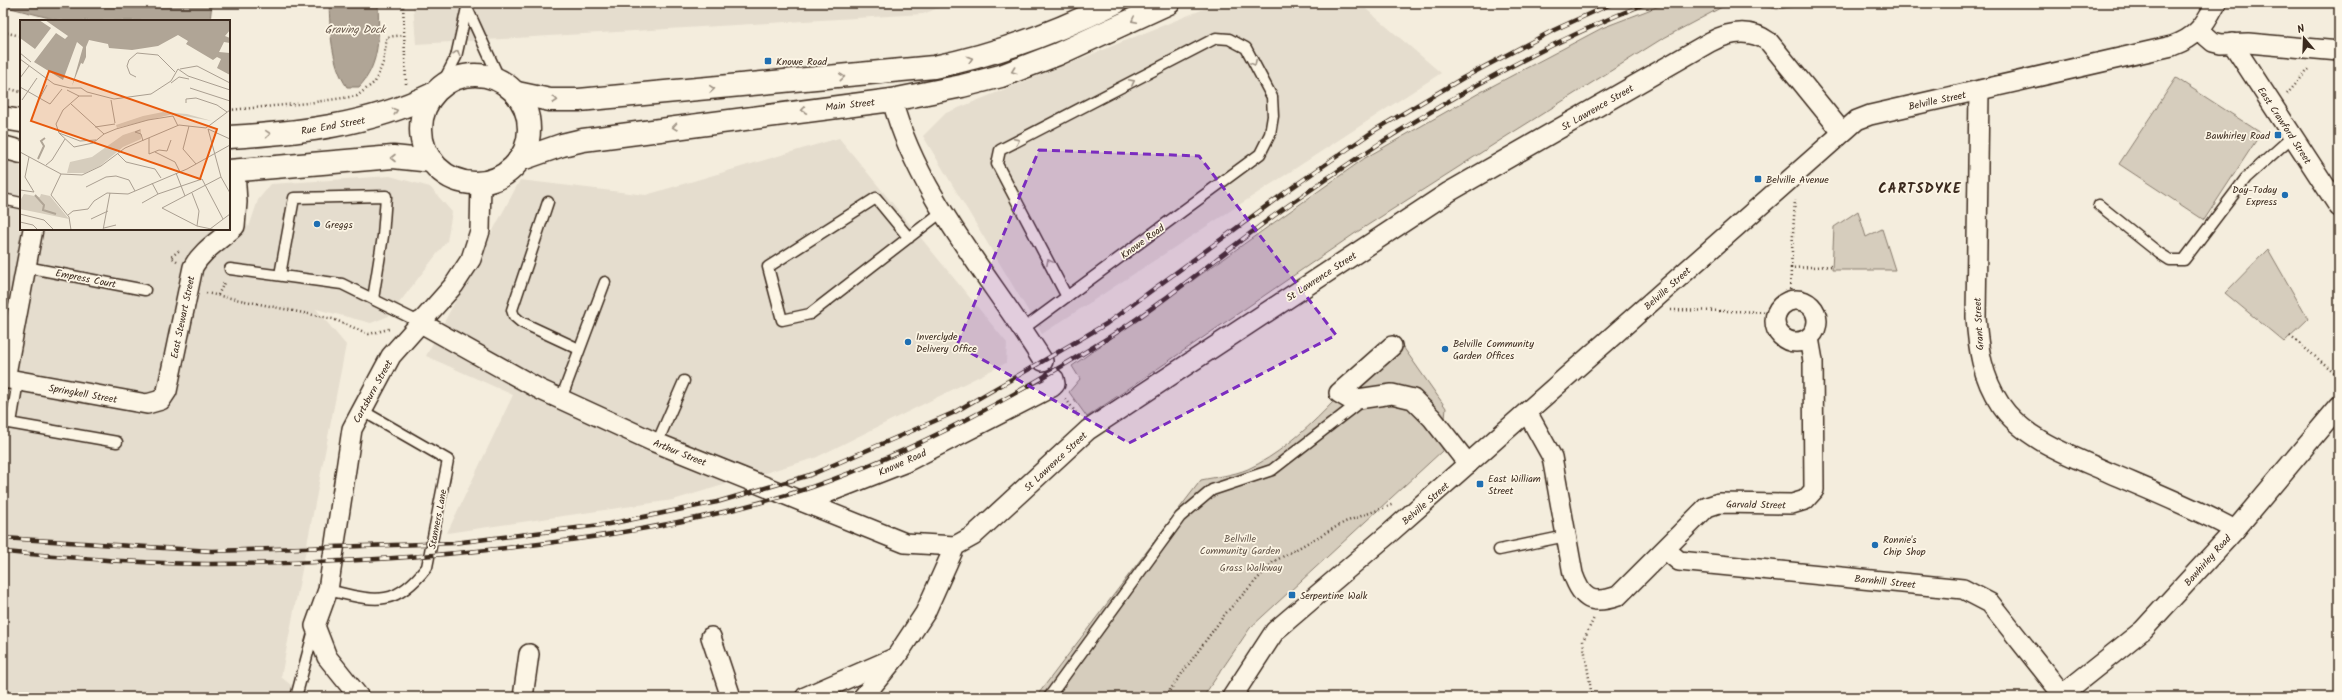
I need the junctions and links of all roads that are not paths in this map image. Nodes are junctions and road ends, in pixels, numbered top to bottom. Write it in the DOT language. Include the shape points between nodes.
graph roads {
  1 [pos="1115,3"];
  2 [pos="1169,3"];
  3 [pos="2216,3"];
  4 [pos="468,7"];
  5 [pos="2196,34"];
  6 [pos="2232,43"];
  7 [pos="2332,50"];
  8 [pos="508,87"];
  9 [pos="437,91"];
  10 [pos="1979,91"];
  11 [pos="892,100"];
  12 [pos="3,118"];
  13 [pos="20,121"];
  14 [pos="1842,132"];
  15 [pos="2293,136"];
  16 [pos="230,137"];
  17 [pos="3,147"];
  18 [pos="20,152"];
  19 [pos="519,160"];
  20 [pos="432,161"];
  21 [pos="232,171"];
  22 [pos="481,182"];
  23 [pos="3,200"];
  24 [pos="548,202"];
  25 [pos="20,203"];
  26 [pos="2099,205"];
  27 [pos="2339,207"];
  28 [pos="943,211"];
  29 [pos="33,230"];
  30 [pos="909,238"];
  31 [pos="26,267"];
  32 [pos="230,269"];
  33 [pos="280,276"];
  34 [pos="605,282"];
  35 [pos="145,290"];
  36 [pos="1067,297"];
  37 [pos="373,299"];
  38 [pos="419,322"];
  39 [pos="1023,329"];
  40 [pos="1808,338"];
  41 [pos="1392,346"];
  42 [pos="580,349"];
  43 [pos="1043,361"];
  44 [pos="9,379"];
  45 [pos="684,381"];
  46 [pos="1055,382"];
  47 [pos="1364,398"];
  48 [pos="560,399"];
  49 [pos="161,400"];
  50 [pos="2339,406"];
  51 [pos="361,410"];
  52 [pos="1527,412"];
  53 [pos="7,423"];
  54 [pos="117,442"];
  55 [pos="658,443"];
  56 [pos="1468,464"];
  57 [pos="804,502"];
  58 [pos="2235,530"];
  59 [pos="1566,536"];
  60 [pos="955,546"];
  61 [pos="1498,550"];
  62 [pos="1666,550"];
  63 [pos="328,590"];
  64 [pos="315,626"];
  65 [pos="711,637"];
  66 [pos="529,654"];
  67 [pos="896,657"];
  68 [pos="2061,696"];
  69 [pos="296,697"];
  70 [pos="359,697"];
  71 [pos="523,697"];
  72 [pos="731,697"];
  73 [pos="805,697"];
  74 [pos="863,697"];
  75 [pos="1049,697"];
  76 [pos="1232,697"];
  8 -- 1 [label="highway, one-way" via="550,100 579,100 934,67 966,61 1028,42"];
  2 -- 11 [label="highway, Main Street, one-way" via="1083,44 1001,76"];
  3 -- 5 [label="street"];
  4 -- 8 [label="lane"];
  9 -- 4 [label="lane, one-way" via="456,57"];
  5 -- 6 [label="street" via="2213,42"];
  5 -- 10 [label="street, Belville Street" via="2172,46"];
  6 -- 7 [label="street"];
  6 -- 15 [label="street, East Crawford Street"];
  8 -- 9 [label="highway" via="490,76 470,75 454,79"];
  8 -- 19 [label="highway" via="523,102 529,122 528,142"];
  16 -- 9 [label="highway, Rue End Street, one-way" via="333,126 378,117 407,107"];
  9 -- 20 [label="highway" via="423,113 421,128 423,144"];
  10 -- 14 [label="street, Belville Street" via="1870,115 1857,120"];
  10 -- 58 [label="street, Grant Street" via="1976,317 1978,347 1982,367 2000,404 2023,429 2066,453"];
  11 -- 19 [label="highway, Main Street, one-way" via="583,140"];
  11 -- 28 [label="street" via="902,135"];
  12 -- 13 [label="highway"];
  14 -- 52 [label="street, Belville Street"];
  14 -- 60 [label="street, St Lawrence Street" via="1766,40 1743,32 1720,37 1449,192 1088,430 973,536"];
  15 -- 26 [label="lane" via="2246,178 2184,260 2170,260 2159,253"];
  15 -- 27 [label="street, East Crawford Street"];
  17 -- 18 [label="highway"];
  19 -- 22 [label="highway" via="505,174"];
  20 -- 21 [label="highway, one-way" via="393,157"];
  20 -- 22 [label="highway" via="447,175 456,179"];
  21 -- 49 [label="street, East Stewart Street" via="237,202 235,226 201,255 191,271 166,391"];
  22 -- 38 [label="street, Cartsburn Street" via="482,218 475,249 454,284"];
  23 -- 25 [label="lane"];
  24 -- 42 [label="lane" via="512,310 521,322"];
  28 -- 30 [label="lane"];
  28 -- 39 [label="street"];
  29 -- 31 [label="street"];
  30 -- 30 [label="lane" via="876,198 768,267 782,320 810,314"];
  31 -- 35 [label="lane, Empress Court"];
  31 -- 44 [label="street"];
  32 -- 33 [label="lane"];
  33 -- 37 [label="lane" via="342,284"];
  33 -- 37 [label="lane" via="294,198 386,196 383,236"];
  34 -- 42 [label="lane"];
  36 -- 36 [label="lane, Knowe Road, one-way" via="997,164 1000,150 1216,38 1229,39 1246,48 1272,97 1273,116 1270,134 1260,154"];
  36 -- 39 [label="lane, Knowe Road"];
  37 -- 38 [label="lane"];
  38 -- 48 [label="street, Arthur Street"];
  38 -- 51 [label="street, Cartsburn Street" via="391,356"];
  39 -- 43 [label="street"];
  40 -- 40 [label="street" via="1813,334 1818,321 1814,309 1803,301 1784,307 1775,324 1782,336 1794,342"];
  40 -- 62 [label="street, Garvald Street" via="1813,361 1814,490 1805,500 1792,504 1719,503 1707,507"];
  41 -- 47 [label="street" via="1339,393 1351,400"];
  42 -- 48 [label="lane"];
  44 -- 49 [label="street, Springkell Street" via="147,404"];
  44 -- 53 [label="lane"];
  45 -- 55 [label="lane"];
  46 -- 57 [label="street, Knowe Road" via="904,463"];
  47 -- 56 [label="street" via="1392,394 1412,399 1432,418"];
  47 -- 75 [label="lane" via="1272,470 1212,490 1180,517"];
  48 -- 55 [label="street, Arthur Street"];
  50 -- 58 [label="street, Bawhirley Road"];
  51 -- 63 [label="street, Cartsburn Street" via="352,429"];
  51 -- 63 [label="lane, Stanners Lane" via="448,460 427,567 417,580 404,591 389,598 371,600"];
  52 -- 56 [label="street, Belville Street"];
  52 -- 59 [label="street" via="1552,457"];
  53 -- 54 [label="lane"];
  55 -- 57 [label="street, Arthur Street"];
  56 -- 76 [label="street, Belville Street" via="1275,631"];
  57 -- 60 [label="street, Arthur Street" via="905,543"];
  58 -- 68 [label="street, Bawhirley Road" via="2143,630"];
  59 -- 61 [label="lane"];
  59 -- 62 [label="street, Garvald Street" via="1578,588 1589,599 1602,602 1618,596"];
  60 -- 67 [label="street" via="924,613"];
  62 -- 68 [label="street, Barnhill Street" via="1679,562 1963,589 1990,603"];
  63 -- 64 [label="street, Cartsburn Street"];
  64 -- 69 [label="lane"];
  64 -- 70 [label="street" via="327,657"];
  65 -- 72 [label="street"];
  66 -- 71 [label="street"];
  67 -- 73 [label="street"];
  67 -- 74 [label="street"];
}
